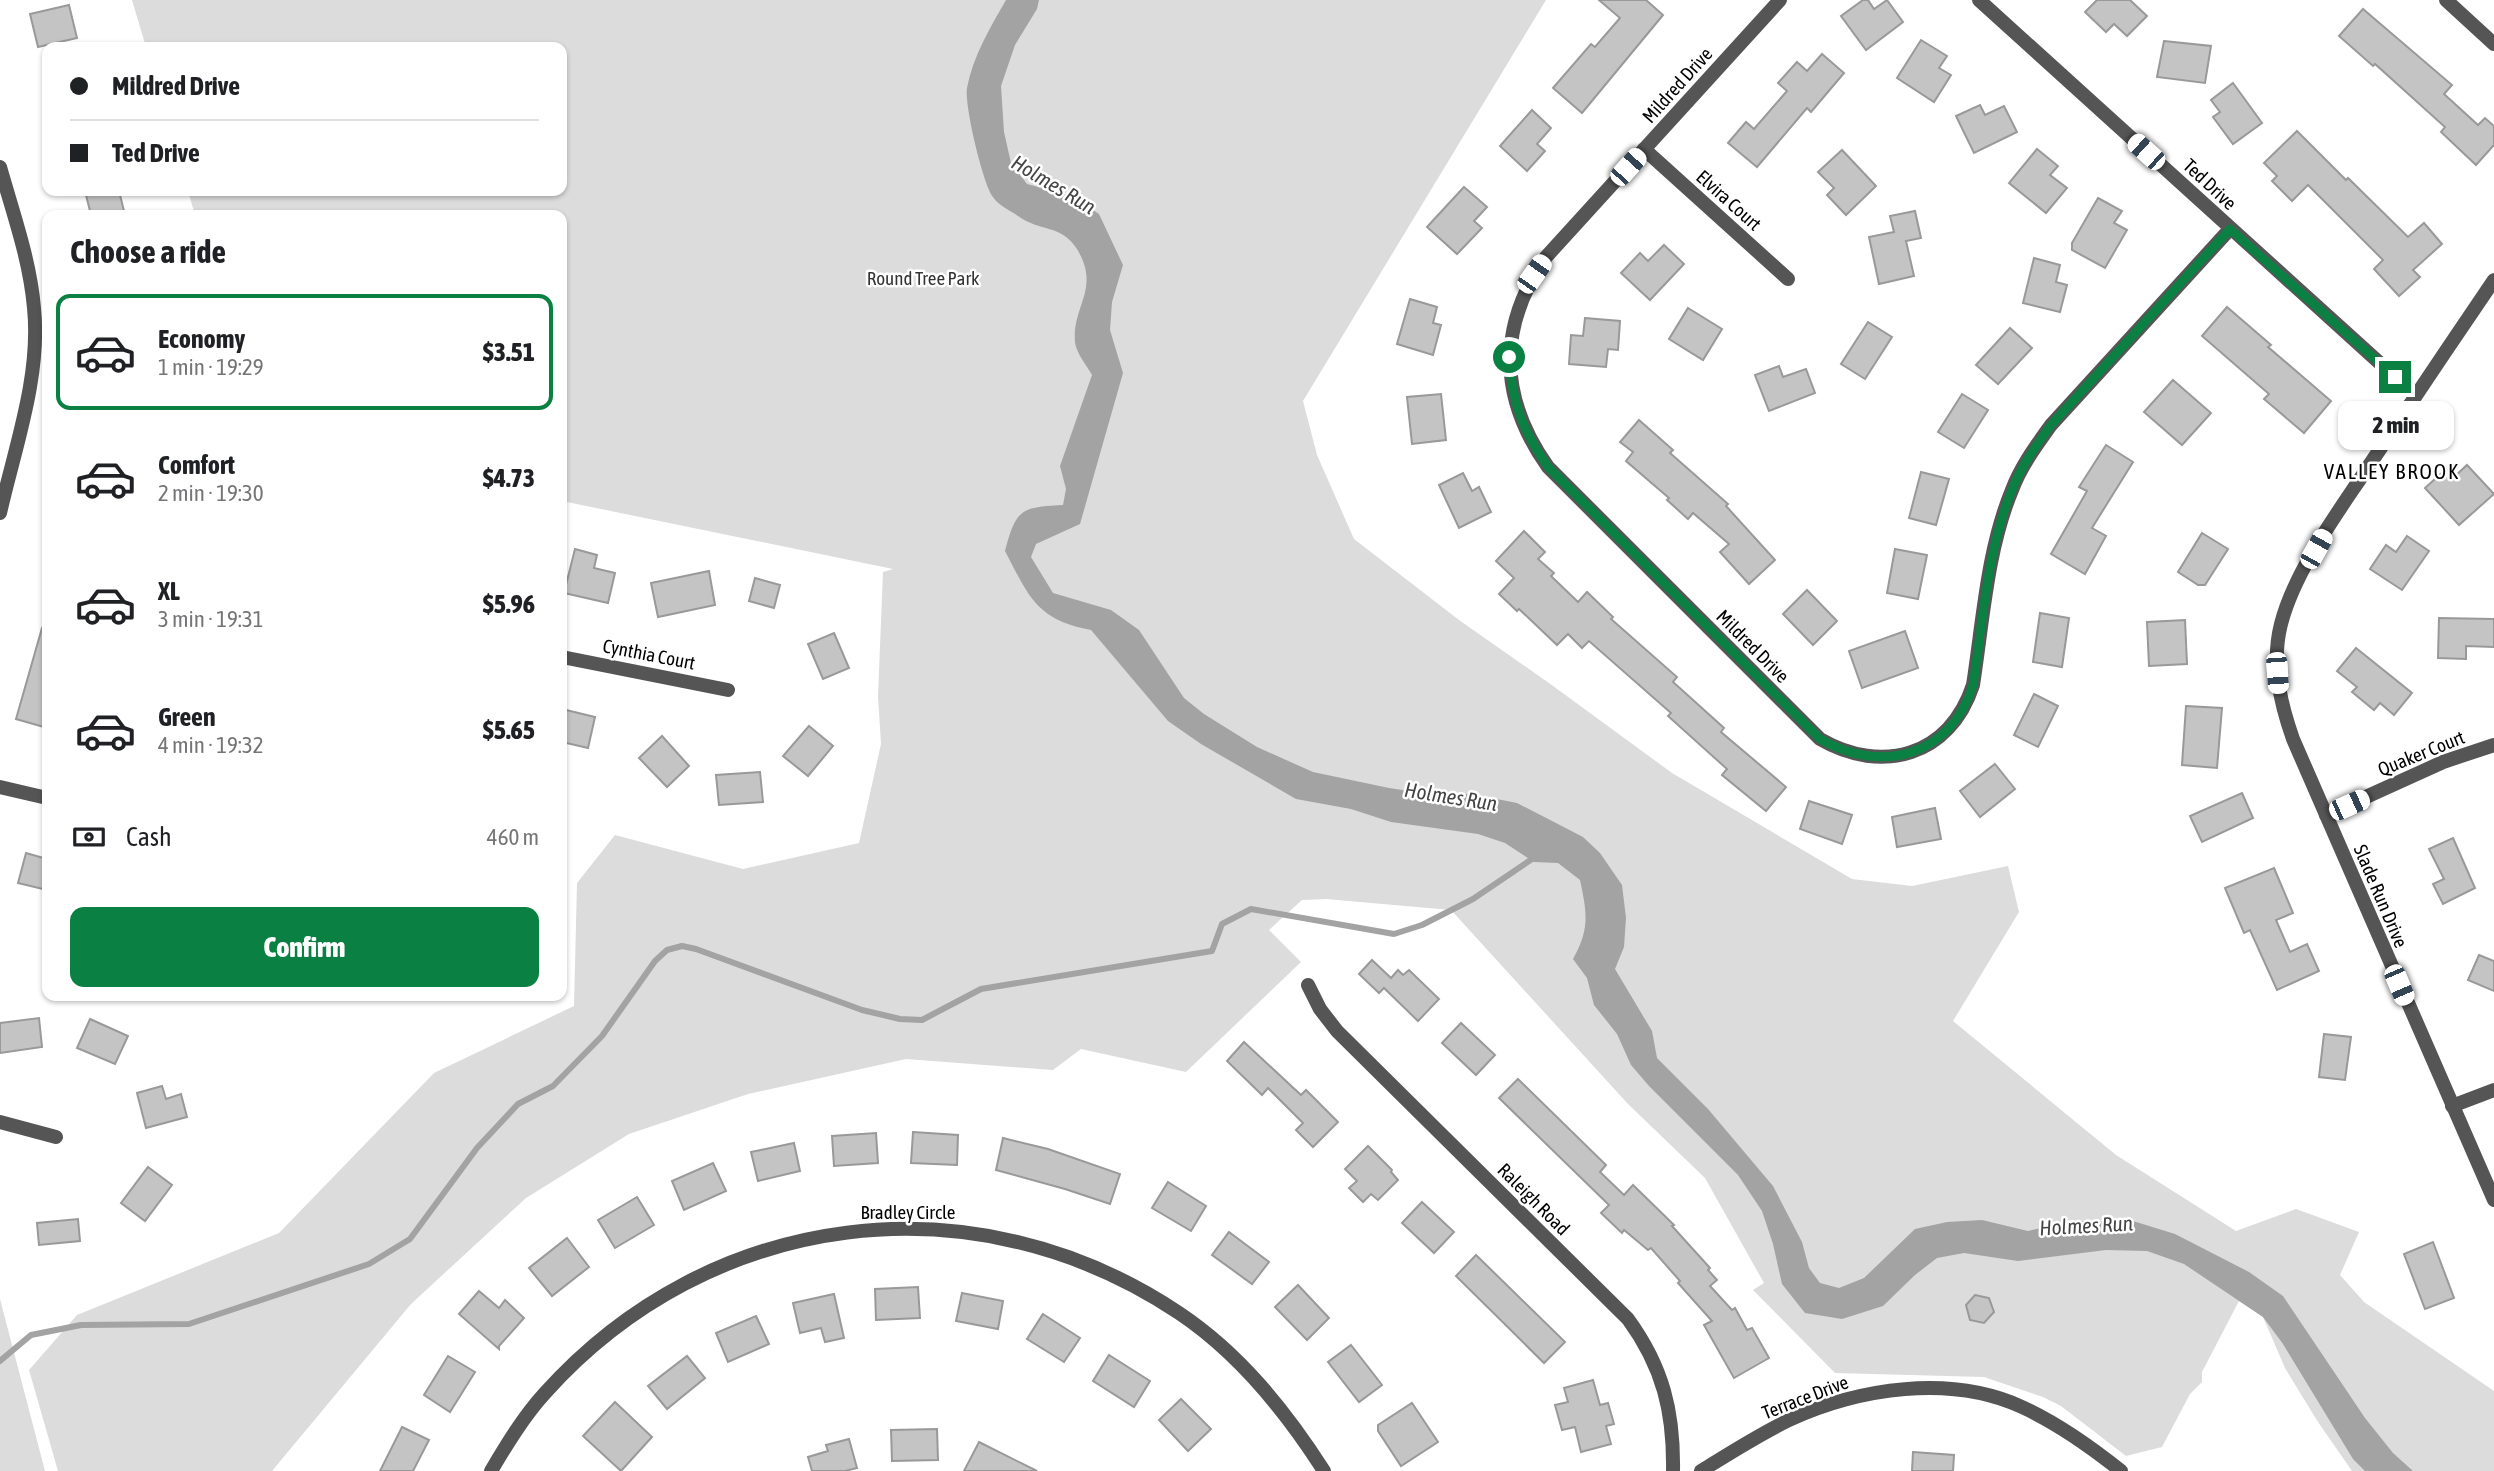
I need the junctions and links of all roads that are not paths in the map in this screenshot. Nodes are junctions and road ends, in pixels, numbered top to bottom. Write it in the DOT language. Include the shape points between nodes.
graph roads {
  1 [pos="1780,0"];
  2 [pos="1979,0"];
  3 [pos="2446,0"];
  4 [pos="2494,44"];
  5 [pos="1644,149"];
  6 [pos="0,167"];
  7 [pos="2230,229"];
  8 [pos="1788,279"];
  9 [pos="2494,280"];
  10 [pos="2415,395"];
  11 [pos="0,513"];
  12 [pos="567,658"];
  13 [pos="728,690"];
  14 [pos="2494,745"];
  15 [pos="0,787"];
  16 [pos="42,797"];
  17 [pos="2326,816"];
  18 [pos="1308,985"];
  19 [pos="2494,1090"];
  20 [pos="2452,1106"];
  21 [pos="0,1122"];
  22 [pos="56,1137"];
  23 [pos="2494,1200"];
  24 [pos="491,1471"];
  25 [pos="1324,1471"];
  26 [pos="1674,1471"];
  27 [pos="1701,1471"];
  28 [pos="2120,1471"];
  1 -- 5 [label="street, Mildred Drive"];
  2 -- 7 [label="street, Ted Drive"];
  3 -- 4 [label="street"];
  5 -- 7 [label="street, Mildred Drive" via="1546,257 1521,300 1509,357 1519,418 1548,467 1820,739 1839,751 1870,758 1894,758 1916,751 1955,722 1973,685 1998,529 2029,455"];
  5 -- 8 [label="street, Elvira Court"];
  6 -- 11 [label="street" via="28,265 35,349"];
  7 -- 10 [label="street, Ted Drive"];
  9 -- 10 [label="street, Slade Run Drive"];
  10 -- 17 [label="street, Slade Run Drive" via="2327,529 2293,590 2281,624 2276,655 2278,690"];
  12 -- 13 [label="street, Cynthia Court"];
  14 -- 17 [label="street, Quaker Court" via="2443,762"];
  15 -- 16 [label="street"];
  17 -- 20 [label="street, Slade Run Drive"];
  18 -- 26 [label="street, Raleigh Road" via="1337,1031 1628,1319 1661,1376 1674,1442"];
  19 -- 20 [label="street"];
  20 -- 23 [label="street, Slade Run Drive"];
  21 -- 22 [label="street"];
  24 -- 25 [label="street, Bradley Circle" via="543,1395 568,1368 649,1303 724,1265 772,1248 854,1231 900,1228 950,1230 1031,1245 1131,1284 1179,1312 1236,1359 1274,1399"];
  27 -- 28 [label="street, Terrace Drive" via="1779,1425 1830,1404 1869,1394 1951,1389 1986,1394 2020,1406 2048,1420"];
}
